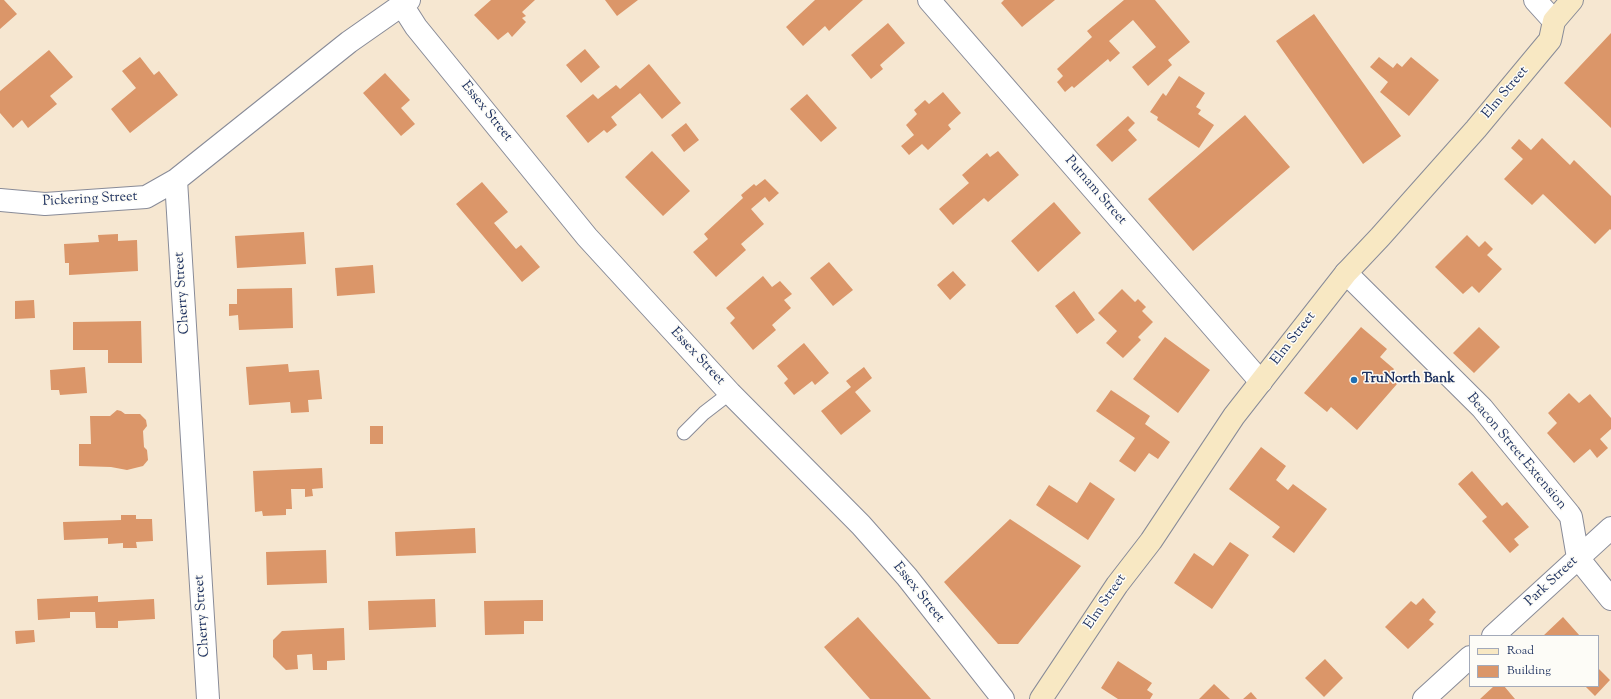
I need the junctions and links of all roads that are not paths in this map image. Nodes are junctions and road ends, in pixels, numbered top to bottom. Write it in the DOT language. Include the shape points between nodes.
graph roads {
  1 [pos="929,0"];
  2 [pos="1535,0"];
  3 [pos="1572,0"];
  4 [pos="405,3"];
  5 [pos="1554,21"];
  6 [pos="176,180"];
  7 [pos="0,200"];
  8 [pos="1346,273"];
  9 [pos="1260,382"];
  10 [pos="730,393"];
  11 [pos="684,432"];
  12 [pos="1611,528"];
  13 [pos="1578,558"];
  14 [pos="1611,599"];
  15 [pos="1494,635"];
  16 [pos="1469,658"];
  17 [pos="208,699"];
  18 [pos="1003,699"];
  19 [pos="1041,699"];
  20 [pos="1424,699"];
  1 -- 9 [label="street, Putnam Street"];
  2 -- 5 [label="street"];
  3 -- 5 [label="main road, Elm Street"];
  4 -- 6 [label="street" via="349,42"];
  4 -- 10 [label="street, Essex Street" via="416,27 587,237"];
  5 -- 8 [label="main road, Elm Street" via="1550,40 1476,129"];
  6 -- 7 [label="street, Pickering Street" via="146,197 45,204"];
  6 -- 17 [label="street, Cherry Street"];
  8 -- 9 [label="main road, Elm Street"];
  8 -- 13 [label="street, Beacon Street Extension" via="1482,408 1569,514"];
  9 -- 19 [label="main road, Elm Street" via="1234,416 1151,541 1117,585"];
  10 -- 11 [label="lane"];
  10 -- 18 [label="street, Essex Street" via="861,525"];
  12 -- 13 [label="street, Park Street"];
  13 -- 14 [label="street"];
  13 -- 15 [label="street, Park Street"];
  16 -- 20 [label="street"];
}
